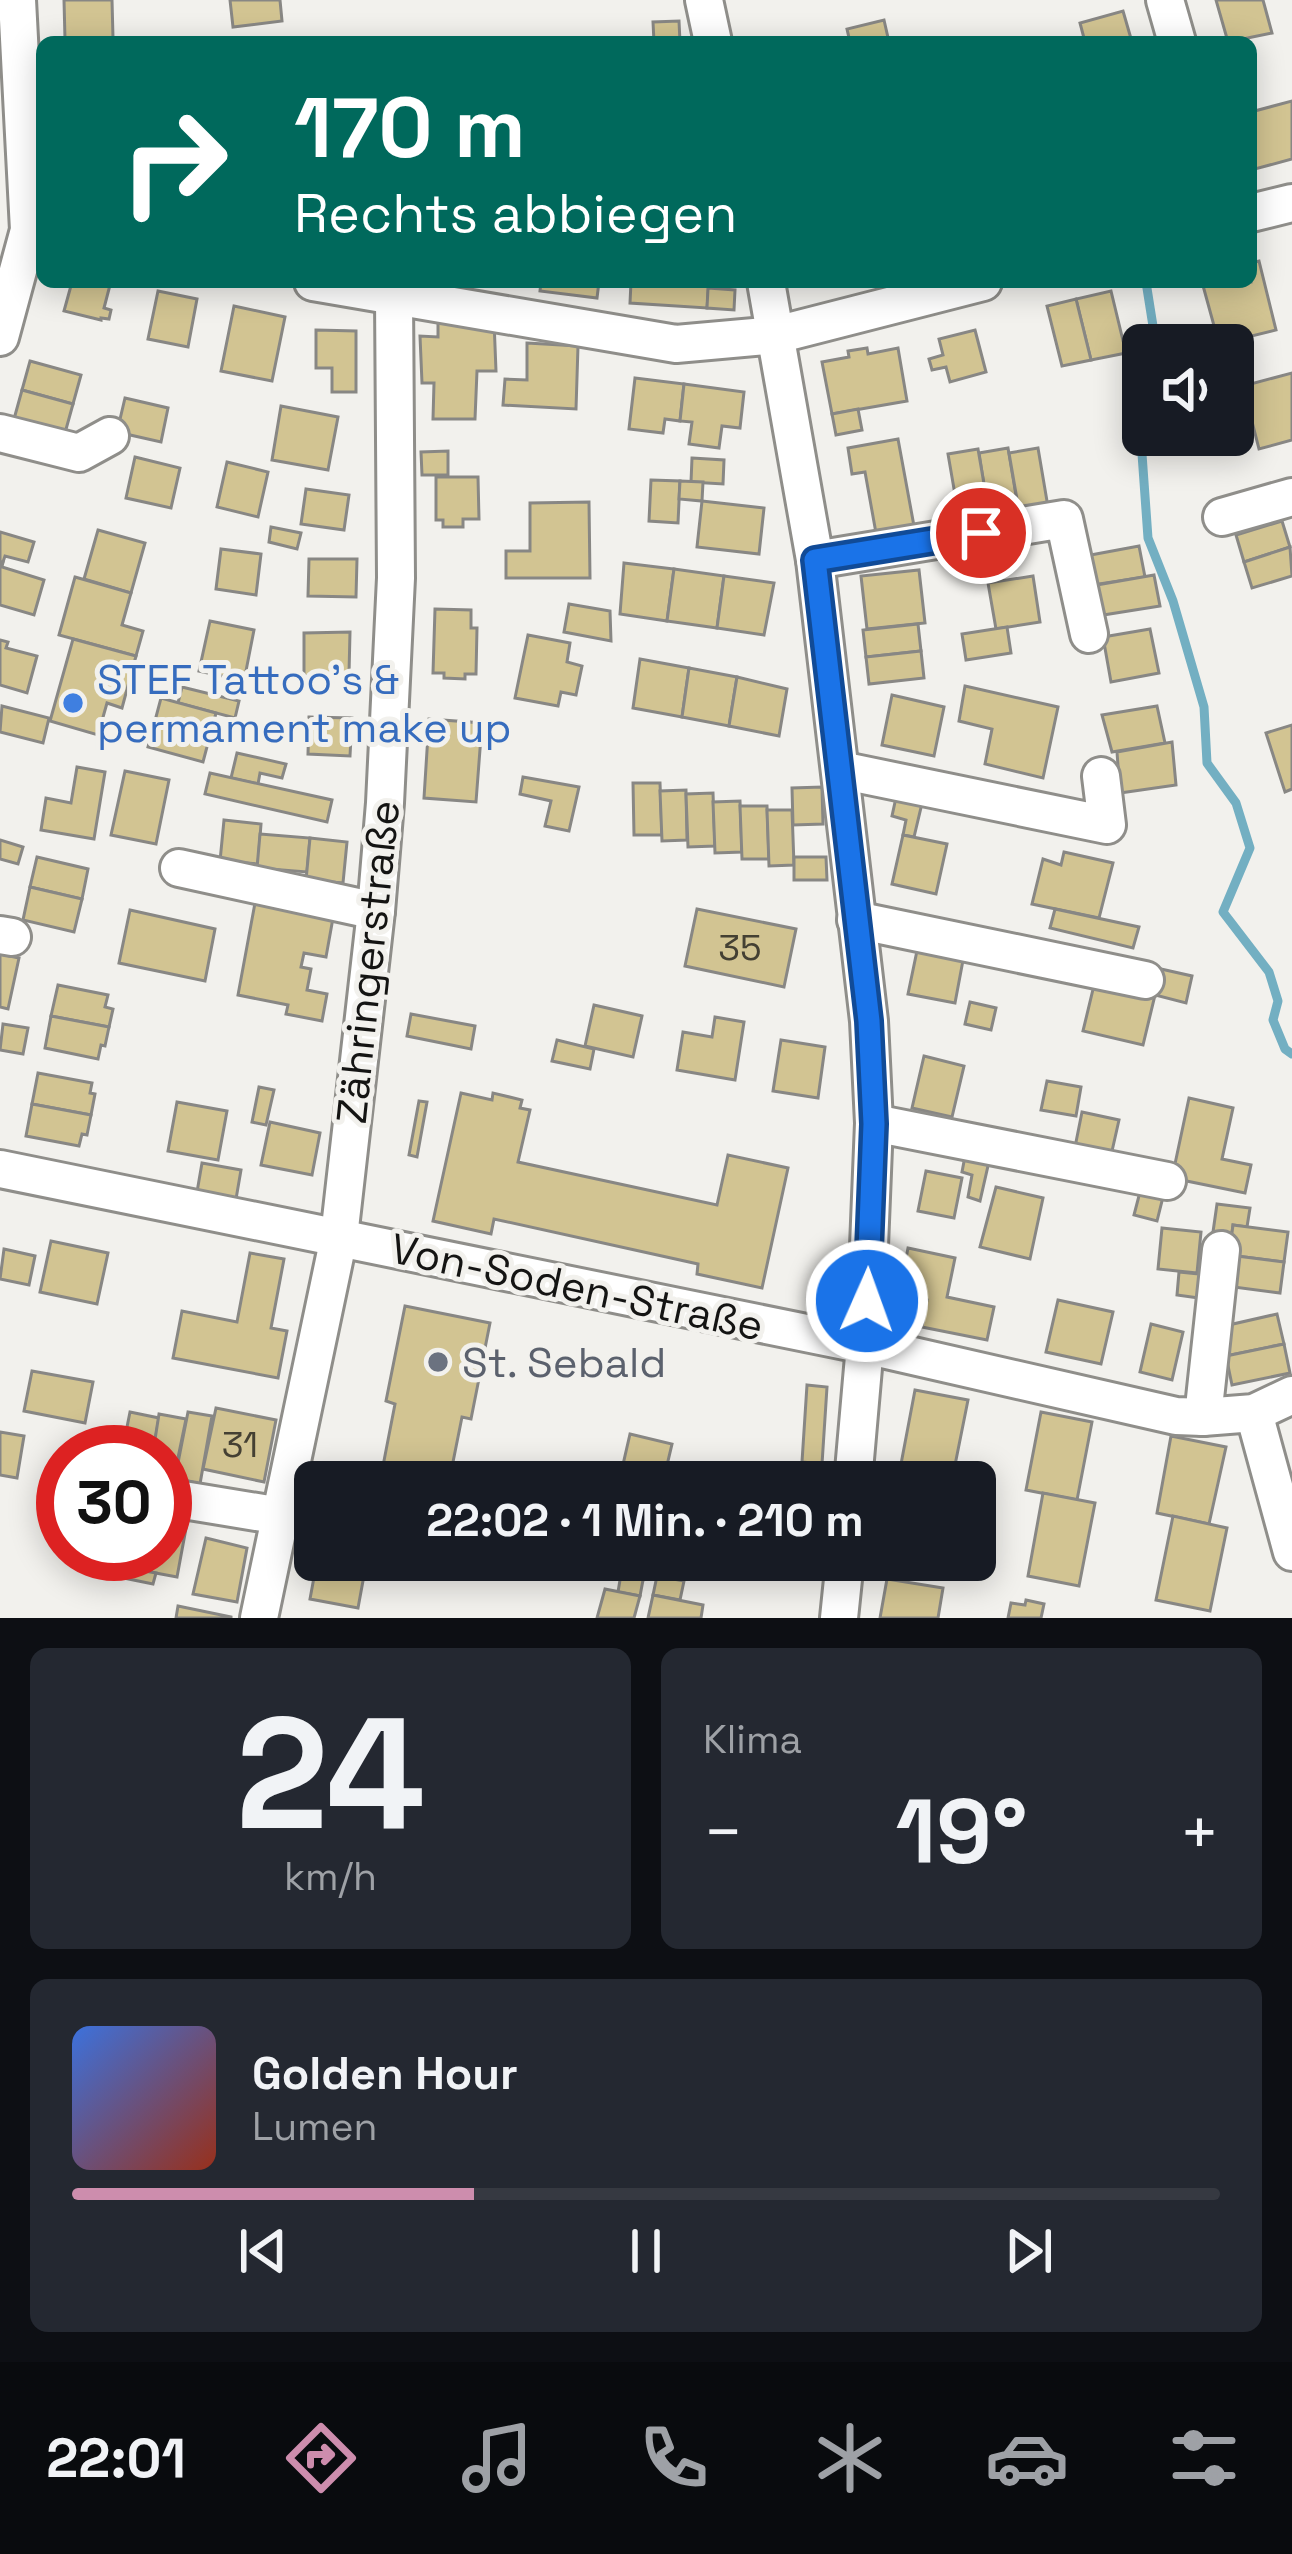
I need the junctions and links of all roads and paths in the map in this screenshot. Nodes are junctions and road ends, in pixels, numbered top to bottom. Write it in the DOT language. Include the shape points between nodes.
graph roads {
  1 [pos="704,0"];
  2 [pos="1165,0"];
  3 [pos="12,20"];
  4 [pos="712,36"];
  5 [pos="1175,36"];
  6 [pos="1292,202"];
  7 [pos="1257,211"];
  8 [pos="24,228"];
  9 [pos="368,288"];
  10 [pos="767,288"];
  11 [pos="960,288"];
  12 [pos="413,293"];
  13 [pos="776,335"];
  14 [pos="0,338"];
  15 [pos="0,433"];
  16 [pos="110,436"];
  17 [pos="1292,497"];
  18 [pos="1222,518"];
  19 [pos="815,560"];
  20 [pos="1089,634"];
  21 [pos="840,770"];
  22 [pos="1101,776"];
  23 [pos="179,868"];
  24 [pos="376,910"];
  25 [pos="856,920"];
  26 [pos="1144,980"];
  27 [pos="874,1124"];
  28 [pos="0,1169"];
  29 [pos="1167,1181"];
  30 [pos="339,1238"];
  31 [pos="1221,1250"];
  32 [pos="865,1345"];
  33 [pos="1292,1395"];
  34 [pos="1254,1413"];
  35 [pos="1203,1418"];
  36 [pos="855,1461"];
  37 [pos="192,1501"];
  38 [pos="281,1516"];
  39 [pos="1292,1552"];
  40 [pos="842,1581"];
  41 [pos="259,1618"];
  42 [pos="838,1618"];
  1 -- 4 [label="street"];
  2 -- 5 [label="street"];
  3 -- 8 [label="street"];
  6 -- 7 [label="street"];
  8 -- 14 [label="street"];
  9 -- 12 [label="street"];
  10 -- 13 [label="street"];
  11 -- 13 [label="street"];
  12 -- 13 [label="street" via="676,344"];
  12 -- 24 [label="street, Zähringerstraße"];
  13 -- 19 [label="street"];
  15 -- 16 [label="street" via="79,453"];
  17 -- 18 [label="street"];
  19 -- 20 [label="street" via="1064,519"];
  19 -- 21 [label="street"];
  21 -- 22 [label="street" via="1107,825"];
  21 -- 25 [label="street"];
  23 -- 24 [label="street"];
  24 -- 30 [label="street, Zähringerstraße"];
  25 -- 26 [label="street"];
  25 -- 27 [label="street"];
  27 -- 29 [label="street"];
  27 -- 32 [label="street"];
  28 -- 30 [label="street, Von-Soden-Straße"];
  30 -- 32 [label="street, Von-Soden-Straße"];
  30 -- 38 [label="street, Zähringerstraße"];
  31 -- 35 [label="street"];
  32 -- 35 [label="street, Von-Soden-Straße"];
  32 -- 36 [label="street"];
  33 -- 34 [label="street, Von-Soden-Straße"];
  34 -- 35 [label="street, Von-Soden-Straße"];
  34 -- 39 [label="street"];
  37 -- 38 [label="street"];
  38 -- 41 [label="street, Zähringerstraße"];
  40 -- 42 [label="street"];
}
